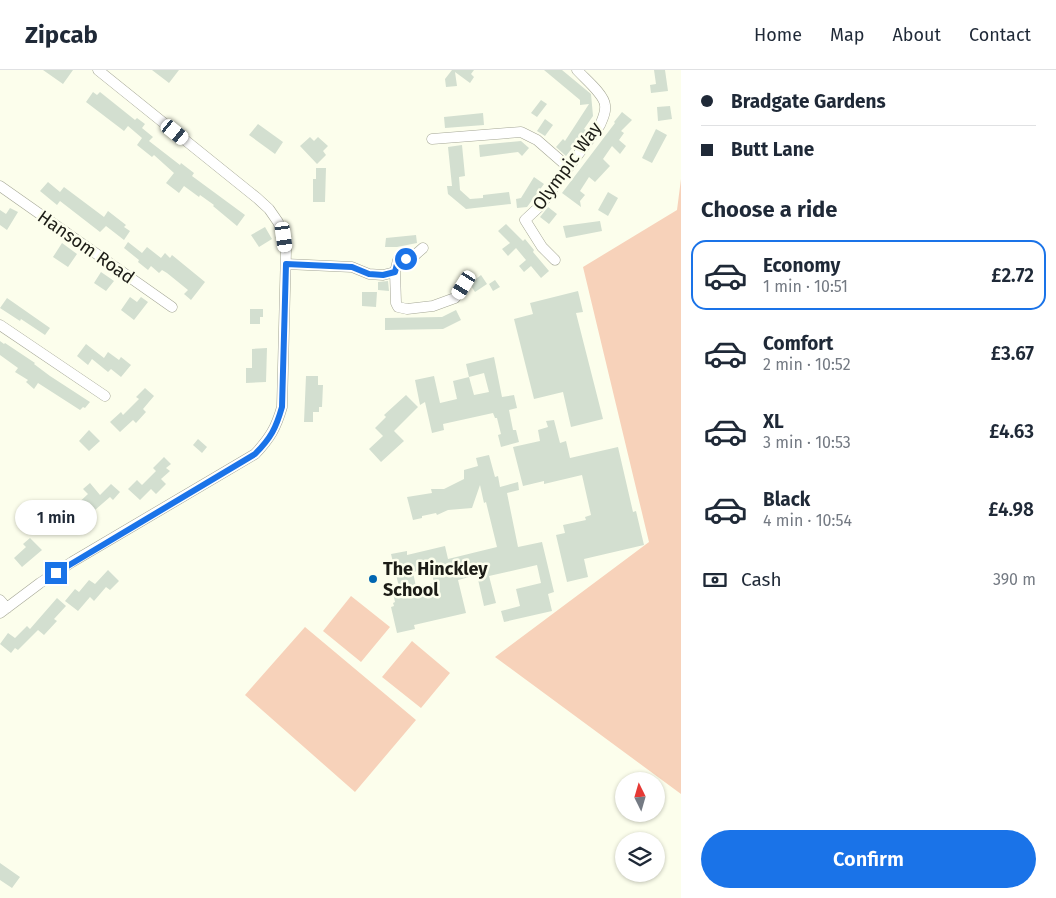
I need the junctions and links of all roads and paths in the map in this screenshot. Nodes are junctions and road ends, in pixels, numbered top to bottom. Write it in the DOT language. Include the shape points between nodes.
graph roads {
  1 [pos="98,70"];
  2 [pos="577,70"];
  3 [pos="432,139"];
  4 [pos="568,167"];
  5 [pos="0,186"];
  6 [pos="423,248"];
  7 [pos="555,260"];
  8 [pos="286,264"];
  9 [pos="395,272"];
  10 [pos="464,285"];
  11 [pos="172,307"];
  12 [pos="0,325"];
  13 [pos="105,396"];
  14 [pos="0,600"];
  15 [pos="4,611"];
  1 -- 8 [label="street" via="269,209 281,228"];
  2 -- 4 [label="street, Olympic Way" via="603,97 605,111 600,125"];
  3 -- 4 [label="street" via="521,132 537,140"];
  4 -- 7 [label="street, Olympic Way" via="540,206 525,220 542,247"];
  5 -- 11 [label="street, Hansom Road"];
  6 -- 9 [label="street" via="415,255 398,260"];
  8 -- 9 [label="street" via="352,267 369,274"];
  8 -- 15 [label="street" via="282,407 268,441 255,454 72,562"];
  9 -- 10 [label="street" via="396,302 398,307 406,309 433,306 455,298"];
  12 -- 13 [label="street"];
  14 -- 15 [label="street"];
}
